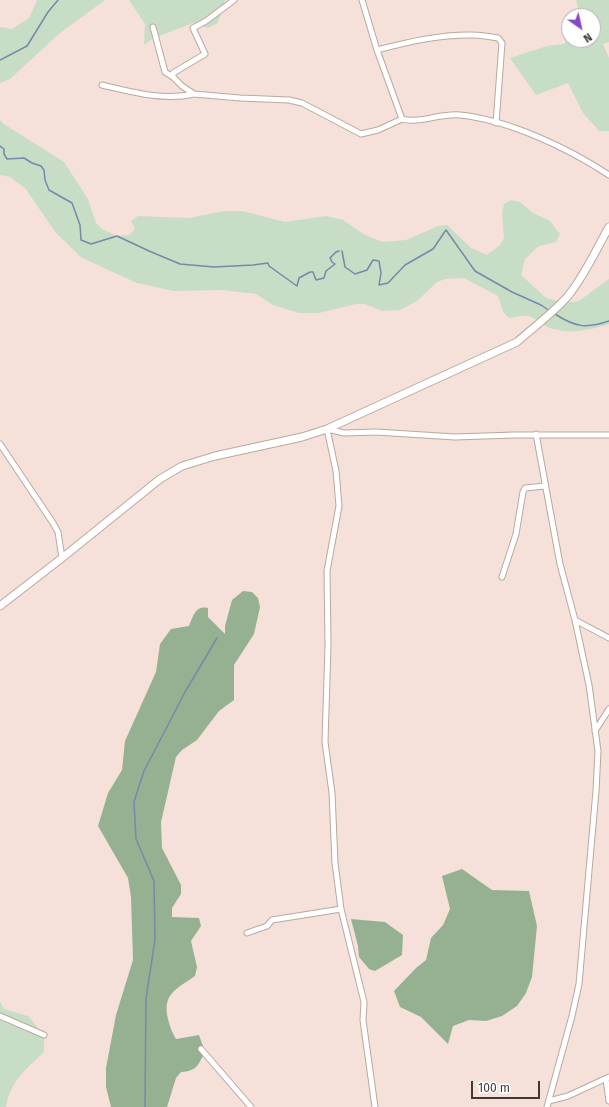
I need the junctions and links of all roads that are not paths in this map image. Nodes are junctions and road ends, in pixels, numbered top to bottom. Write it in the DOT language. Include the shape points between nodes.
graph roads {
  1 [pos="234,0"];
  2 [pos="362,0"];
  3 [pos="153,27"];
  4 [pos="377,50"];
  5 [pos="173,76"];
  6 [pos="102,85"];
  7 [pos="194,94"];
  8 [pos="402,119"];
  9 [pos="496,123"];
  10 [pos="609,175"];
  11 [pos="609,227"];
  12 [pos="328,429"];
  13 [pos="536,434"];
  14 [pos="609,435"];
  15 [pos="0,444"];
  16 [pos="545,486"];
  17 [pos="62,558"];
  18 [pos="502,577"];
  19 [pos="0,606"];
  20 [pos="575,620"];
  21 [pos="609,638"];
  22 [pos="609,709"];
  23 [pos="595,731"];
  24 [pos="341,909"];
  25 [pos="247,933"];
  26 [pos="0,1016"];
  27 [pos="44,1035"];
  28 [pos="201,1049"];
  29 [pos="607,1078"];
  30 [pos="549,1101"];
  31 [pos="609,1101"];
  32 [pos="251,1107"];
  33 [pos="375,1107"];
  34 [pos="547,1107"];
  1 -- 5 [label="street" via="193,28 205,54 173,73"];
  2 -- 4 [label="street"];
  3 -- 5 [label="street" via="165,72"];
  4 -- 8 [label="street"];
  4 -- 9 [label="street" via="414,40 447,36 474,35 498,38 502,43"];
  5 -- 7 [label="street"];
  6 -- 7 [label="street" via="163,96"];
  7 -- 8 [label="street" via="302,103 361,134 378,130"];
  8 -- 9 [label="street" via="408,121 458,114"];
  9 -- 10 [label="street" via="539,137"];
  11 -- 12 [label="street" via="587,269 568,296 517,342"];
  12 -- 13 [label="street" via="344,433 376,432 455,437"];
  12 -- 17 [label="street" via="182,466 160,479"];
  12 -- 24 [label="street" via="340,506 327,571 328,646 324,742 332,793 335,863"];
  13 -- 14 [label="street"];
  13 -- 16 [label="street"];
  15 -- 17 [label="street" via="58,532"];
  16 -- 18 [label="street" via="525,488 523,492 516,534"];
  16 -- 20 [label="street" via="560,564"];
  17 -- 19 [label="street"];
  20 -- 21 [label="street"];
  20 -- 23 [label="street"];
  22 -- 23 [label="street"];
  23 -- 30 [label="street" via="598,751 596,791 579,984"];
  24 -- 25 [label="street" via="272,920 267,926"];
  24 -- 33 [label="street" via="364,1002 363,1020"];
  26 -- 27 [label="street"];
  28 -- 32 [label="street"];
  29 -- 30 [label="street" via="568,1096"];
  29 -- 31 [label="street"];
  30 -- 34 [label="street"];
}
